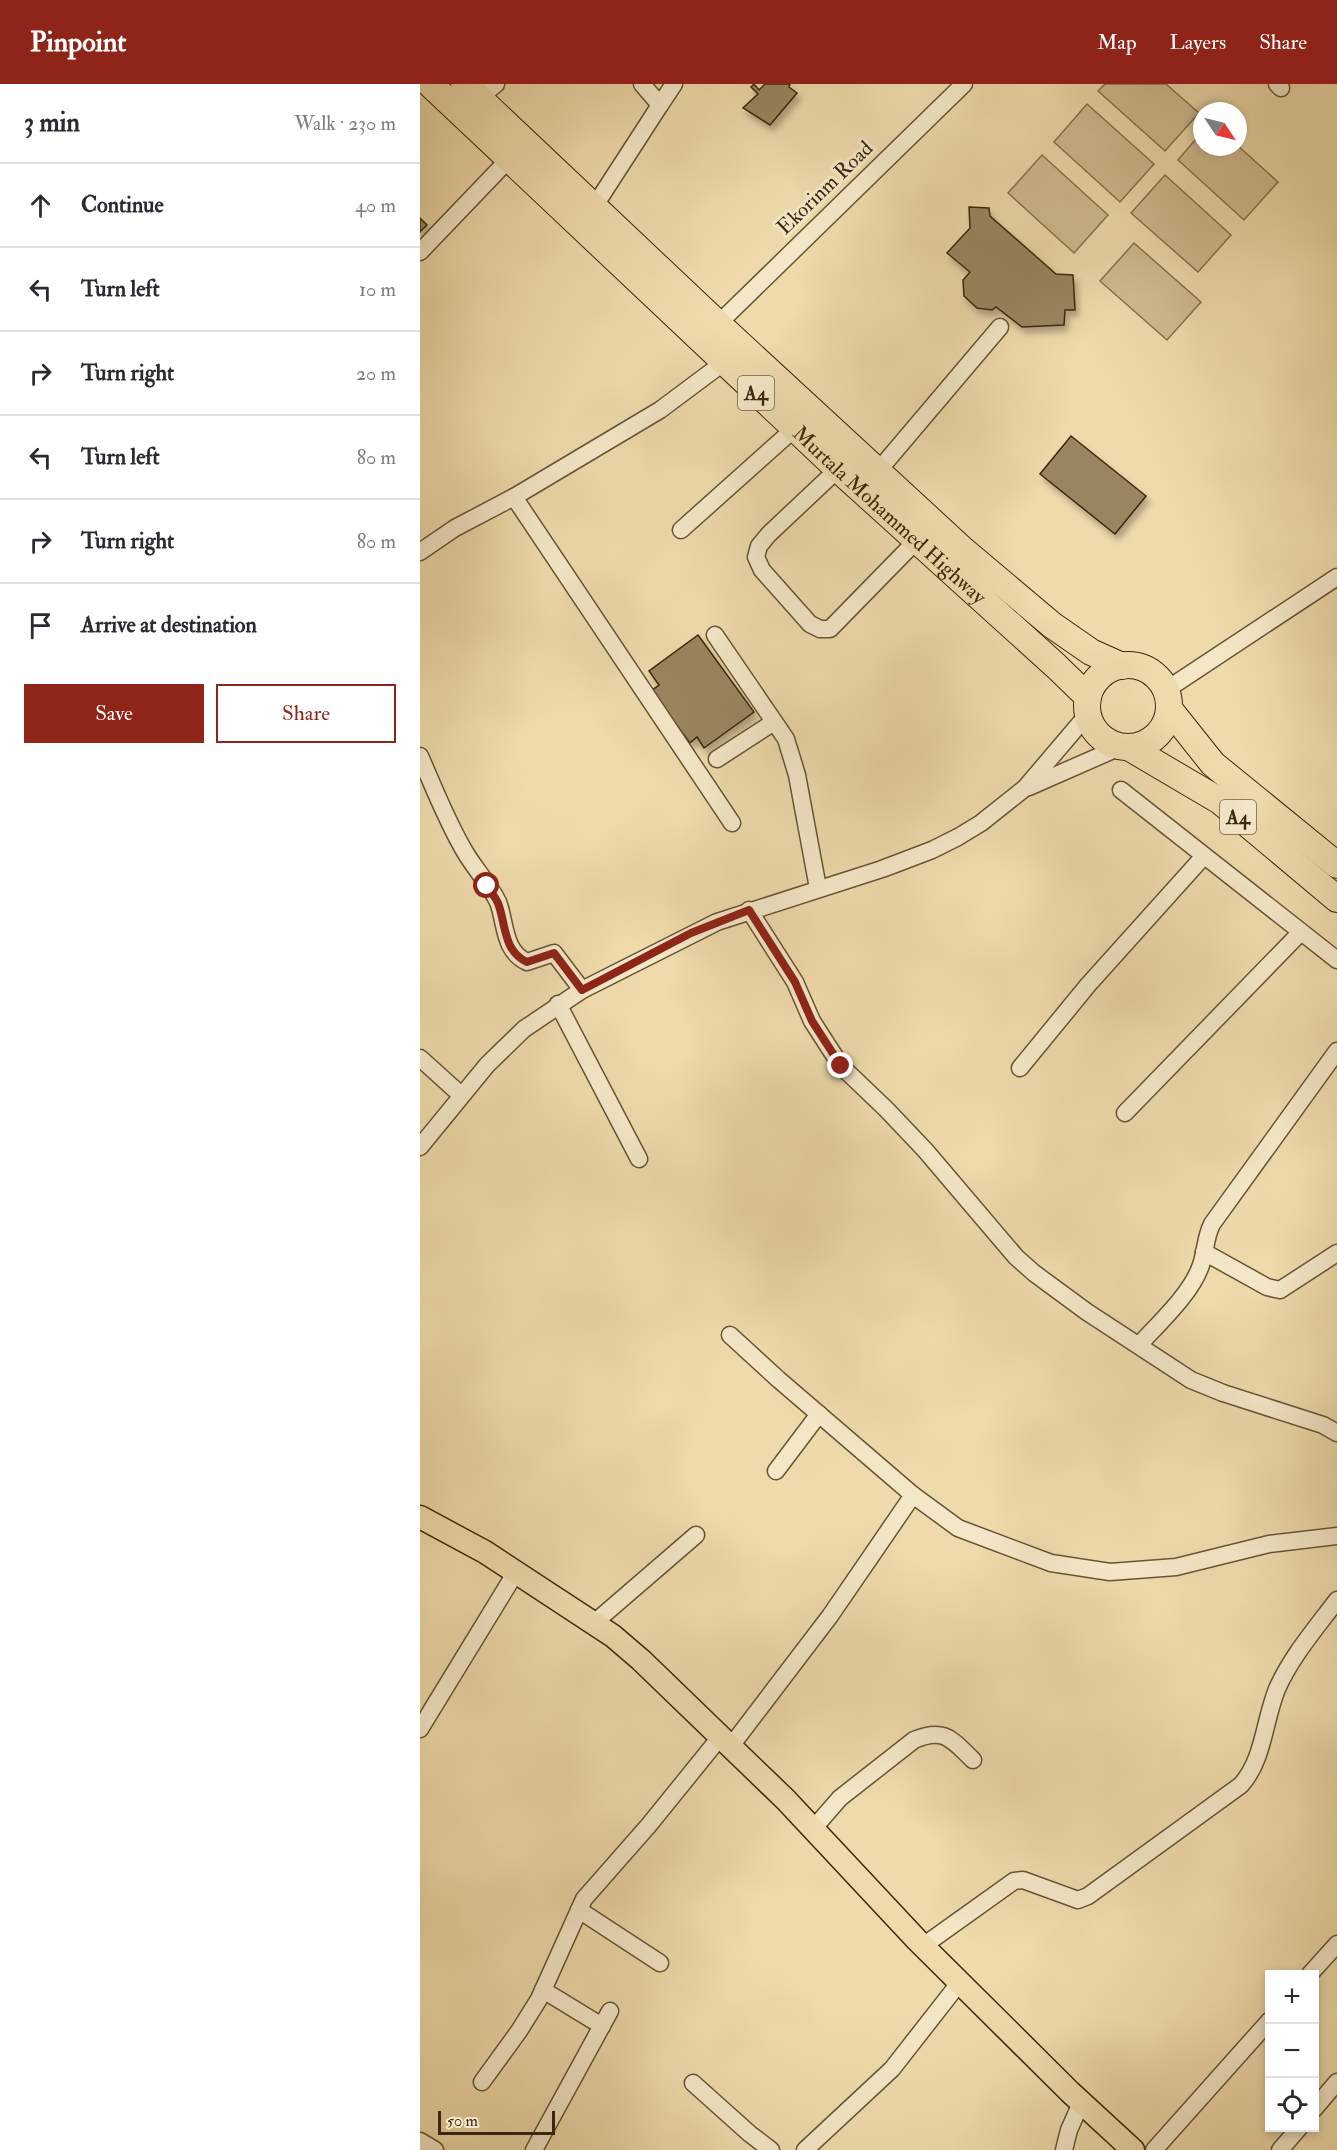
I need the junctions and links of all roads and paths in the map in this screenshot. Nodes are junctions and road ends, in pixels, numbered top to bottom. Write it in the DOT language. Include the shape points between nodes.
graph roads {
  1 [pos="430,84"];
  2 [pos="642,84"];
  3 [pos="674,84"];
  4 [pos="964,84"];
  5 [pos="480,89"];
  6 [pos="660,105"];
  7 [pos="509,159"];
  8 [pos="594,207"];
  9 [pos="420,252"];
  10 [pos="718,324"];
  11 [pos="1000,327"];
  12 [pos="723,363"];
  13 [pos="794,429"];
  14 [pos="838,469"];
  15 [pos="878,471"];
  16 [pos="514,497"];
  17 [pos="681,530"];
  18 [pos="916,540"];
  19 [pos="420,552"];
  20 [pos="1337,577"];
  21 [pos="715,635"];
  22 [pos="1122,666"];
  23 [pos="1168,700"];
  24 [pos="1088,706"];
  25 [pos="774,722"];
  26 [pos="1125,748"];
  27 [pos="420,756"];
  28 [pos="717,759"];
  29 [pos="1025,788"];
  30 [pos="1121,790"];
  31 [pos="732,823"];
  32 [pos="1204,856"];
  33 [pos="1337,865"];
  34 [pos="818,888"];
  35 [pos="1337,898"];
  36 [pos="749,910"];
  37 [pos="1301,932"];
  38 [pos="1337,960"];
  39 [pos="582,990"];
  40 [pos="558,1004"];
  41 [pos="1337,1052"];
  42 [pos="420,1058"];
  43 [pos="1020,1068"];
  44 [pos="461,1095"];
  45 [pos="1125,1113"];
  46 [pos="420,1147"];
  47 [pos="639,1159"];
  48 [pos="1204,1252"];
  49 [pos="1337,1253"];
  50 [pos="730,1335"];
  51 [pos="1139,1345"];
  52 [pos="819,1414"];
  53 [pos="1337,1433"];
  54 [pos="776,1471"];
  55 [pos="913,1495"];
  56 [pos="420,1517"];
  57 [pos="696,1535"];
  58 [pos="1337,1536"];
  59 [pos="516,1572"];
  60 [pos="1337,1600"];
  61 [pos="594,1623"];
  62 [pos="420,1729"];
  63 [pos="726,1741"];
  64 [pos="973,1760"];
  65 [pos="813,1829"];
  66 [pos="579,1910"];
  67 [pos="1337,1944"];
  68 [pos="923,1946"];
  69 [pos="660,1963"];
  70 [pos="1314,1970"];
  71 [pos="960,1982"];
  72 [pos="543,1990"];
  73 [pos="610,2011"];
  74 [pos="1265,2024"];
  75 [pos="602,2026"];
  76 [pos="482,2082"];
  77 [pos="1337,2082"];
  78 [pos="693,2083"];
  79 [pos="1081,2103"];
  80 [pos="1319,2103"];
  81 [pos="1295,2132"];
  82 [pos="420,2141"];
  83 [pos="435,2150"];
  84 [pos="534,2150"];
  85 [pos="771,2150"];
  86 [pos="805,2150"];
  87 [pos="1064,2150"];
  88 [pos="1133,2150"];
  89 [pos="1154,2150"];
  90 [pos="1280,2150"];
  1 -- 7 [label="highway, Murtala Mohammed Highway / A4"];
  2 -- 6 [label="street"];
  3 -- 6 [label="street"];
  4 -- 10 [label="street, Ekorinm Road"];
  5 -- 8 [label="highway, Murtala Mohammed Highway / A4"];
  6 -- 8 [label="street"];
  7 -- 9 [label="street"];
  7 -- 12 [label="highway, Murtala Mohammed Highway / A4"];
  8 -- 10 [label="highway, Murtala Mohammed Highway / A4"];
  10 -- 15 [label="highway, Murtala Mohammed Highway / A4"];
  11 -- 15 [label="street"];
  12 -- 13 [label="highway, Murtala Mohammed Highway / A4"];
  12 -- 16 [label="street" via="660,410"];
  13 -- 14 [label="highway, Murtala Mohammed Highway / A4"];
  13 -- 17 [label="street"];
  14 -- 18 [label="highway, Murtala Mohammed Highway / A4"];
  14 -- 18 [label="street" via="768,534 756,557 762,570 810,624 830,629"];
  15 -- 22 [label="highway, Murtala Mohammed Highway / A4" via="1052,626 1091,652"];
  16 -- 19 [label="street"];
  16 -- 31 [label="street"];
  18 -- 24 [label="highway, Murtala Mohammed Highway / A4" via="1056,666"];
  20 -- 23 [label="street"];
  21 -- 25 [label="street"];
  22 -- 23 [label="highway, A4" via="1140,666 1151,671 1160,679"];
  22 -- 24 [label="highway" via="1100,676 1092,686"];
  23 -- 26 [label="highway" via="1163,729 1143,745"];
  23 -- 33 [label="highway, A4" via="1213,764"];
  24 -- 26 [label="highway, A4" via="1095,732 1111,744"];
  24 -- 29 [label="street"];
  25 -- 28 [label="street"];
  25 -- 34 [label="street" via="786,739 797,775"];
  26 -- 29 [label="street"];
  26 -- 35 [label="highway, A4" via="1220,801"];
  27 -- 39 [label="street" via="457,839 497,901 512,948 527,962 554,953"];
  29 -- 34 [label="street" via="981,823 932,850"];
  30 -- 32 [label="street"];
  32 -- 37 [label="street"];
  32 -- 43 [label="street" via="1088,985"];
  34 -- 36 [label="street"];
  36 -- 39 [label="street" via="691,933"];
  36 -- 51 [label="street" via="795,982 812,1021 841,1066 925,1150 1016,1257 1052,1287"];
  37 -- 38 [label="street"];
  37 -- 45 [label="street"];
  39 -- 40 [label="street"];
  40 -- 44 [label="street" via="524,1029"];
  40 -- 47 [label="street"];
  41 -- 48 [label="street" via="1212,1224"];
  42 -- 44 [label="street"];
  44 -- 46 [label="street"];
  48 -- 49 [label="street" via="1277,1290"];
  48 -- 51 [label="street" via="1183,1296"];
  50 -- 52 [label="street"];
  51 -- 53 [label="street" via="1191,1380"];
  52 -- 54 [label="street"];
  52 -- 55 [label="street"];
  55 -- 58 [label="street" via="958,1528 1051,1563 1110,1572 1176,1567 1269,1544"];
  55 -- 63 [label="street" via="830,1616"];
  56 -- 59 [label="main road"];
  57 -- 61 [label="street"];
  59 -- 61 [label="main road"];
  59 -- 62 [label="street"];
  60 -- 68 [label="street" via="1278,1689 1256,1762 1241,1785 1088,1896 1078,1900 1023,1880 1014,1881"];
  61 -- 63 [label="main road" via="641,1660"];
  63 -- 65 [label="main road"];
  63 -- 66 [label="street" via="593,1888"];
  64 -- 65 [label="street" via="943,1734 923,1736 840,1798"];
  65 -- 68 [label="main road"];
  66 -- 69 [label="street"];
  66 -- 72 [label="street"];
  67 -- 70 [label="street"];
  68 -- 71 [label="main road"];
  71 -- 79 [label="main road"];
  71 -- 86 [label="street" via="892,2069"];
  72 -- 75 [label="street"];
  72 -- 76 [label="street"];
  73 -- 75 [label="street"];
  74 -- 89 [label="street"];
  75 -- 84 [label="street"];
  77 -- 80 [label="street"];
  78 -- 85 [label="street"];
  79 -- 87 [label="street"];
  79 -- 88 [label="main road"];
  81 -- 90 [label="street"];
  82 -- 83 [label="street"];
}
